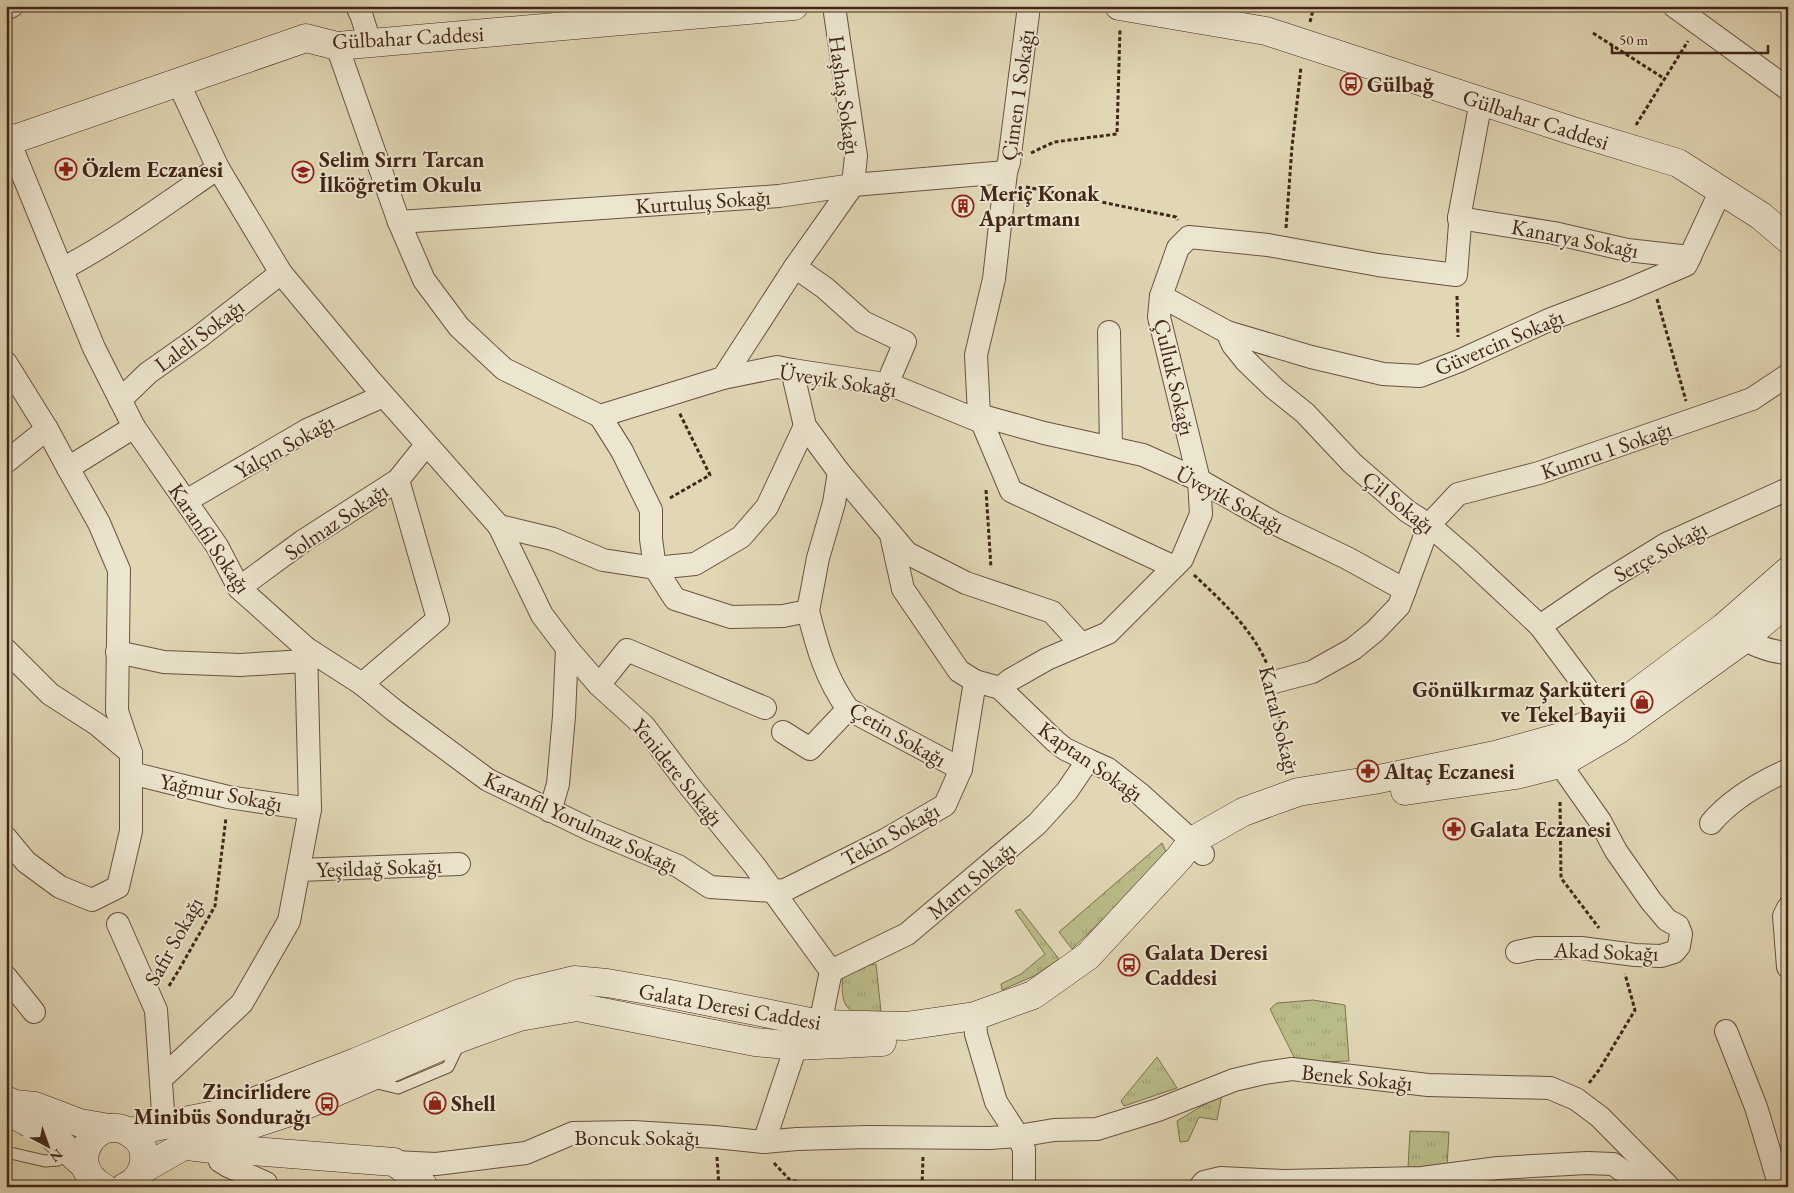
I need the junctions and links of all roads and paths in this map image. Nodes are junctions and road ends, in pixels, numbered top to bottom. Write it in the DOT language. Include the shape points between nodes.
graph roads {
  1 [pos="12,6"];
  2 [pos="357,6"];
  3 [pos="794,6"];
  4 [pos="834,6"];
  5 [pos="1029,6"];
  6 [pos="1120,6"];
  7 [pos="1674,6"];
  8 [pos="6,9"];
  9 [pos="717,10"];
  10 [pos="1699,24"];
  11 [pos="1593,33"];
  12 [pos="370,43"];
  13 [pos="1304,43"];
  14 [pos="337,46"];
  15 [pos="1665,79"];
  16 [pos="178,82"];
  17 [pos="1788,89"];
  18 [pos="1481,101"];
  19 [pos="7,139"];
  20 [pos="1623,146"];
  21 [pos="218,168"];
  22 [pos="1007,172"];
  23 [pos="853,185"];
  24 [pos="1721,190"];
  25 [pos="1460,218"];
  26 [pos="399,222"];
  27 [pos="1189,237"];
  28 [pos="1788,240"];
  29 [pos="1285,248"];
  30 [pos="1690,257"];
  31 [pos="795,267"];
  32 [pos="62,269"];
  33 [pos="281,273"];
  34 [pos="1456,275"];
  35 [pos="1652,279"];
  36 [pos="1161,296"];
  37 [pos="1109,332"];
  38 [pos="1227,332"];
  39 [pos="1459,361"];
  40 [pos="6,363"];
  41 [pos="792,370"];
  42 [pos="1788,375"];
  43 [pos="724,378"];
  44 [pos="891,384"];
  45 [pos="670,394"];
  46 [pos="383,396"];
  47 [pos="120,400"];
  48 [pos="600,416"];
  49 [pos="978,417"];
  50 [pos="1691,420"];
  51 [pos="805,426"];
  52 [pos="134,427"];
  53 [pos="47,429"];
  54 [pos="426,445"];
  55 [pos="1111,448"];
  56 [pos="6,462"];
  57 [pos="68,468"];
  58 [pos="840,472"];
  59 [pos="398,480"];
  60 [pos="1198,480"];
  61 [pos="984,482"];
  62 [pos="1788,489"];
  63 [pos="186,501"];
  64 [pos="651,510"];
  65 [pos="1429,525"];
  66 [pos="499,526"];
  67 [pos="890,532"];
  68 [pos="1178,563"];
  69 [pos="655,568"];
  70 [pos="1788,571"];
  71 [pos="239,588"];
  72 [pos="1405,590"];
  73 [pos="992,591"];
  74 [pos="1788,601"];
  75 [pos="808,611"];
  76 [pos="1540,626"];
  77 [pos="1733,633"];
  78 [pos="1081,644"];
  79 [pos="567,648"];
  80 [pos="6,650"];
  81 [pos="118,652"];
  82 [pos="1788,652"];
  83 [pos="305,654"];
  84 [pos="974,681"];
  85 [pos="1274,682"];
  86 [pos="362,684"];
  87 [pos="599,685"];
  88 [pos="1000,688"];
  89 [pos="765,708"];
  90 [pos="848,709"];
  91 [pos="1612,723"];
  92 [pos="783,732"];
  93 [pos="1088,760"];
  94 [pos="131,763"];
  95 [pos="1560,764"];
  96 [pos="961,769"];
  97 [pos="1788,770"];
  98 [pos="1298,792"];
  99 [pos="228,797"];
  100 [pos="310,809"];
  101 [pos="550,811"];
  102 [pos="1711,823"];
  103 [pos="6,838"];
  104 [pos="1198,848"];
  105 [pos="459,864"];
  106 [pos="299,870"];
  107 [pos="773,891"];
  108 [pos="1788,908"];
  109 [pos="118,924"];
  110 [pos="1517,952"];
  111 [pos="1788,967"];
  112 [pos="831,971"];
  113 [pos="6,977"];
  114 [pos="156,1010"];
  115 [pos="34,1012"];
  116 [pos="820,1024"];
  117 [pos="975,1025"];
  118 [pos="1726,1031"];
  119 [pos="796,1046"];
  120 [pos="360,1071"];
  121 [pos="161,1078"];
  122 [pos="10,1102"];
  123 [pos="164,1126"];
  124 [pos="120,1130"];
  125 [pos="715,1136"];
  126 [pos="924,1136"];
  127 [pos="1018,1136"];
  128 [pos="764,1142"];
  129 [pos="186,1146"];
  130 [pos="221,1150"];
  131 [pos="6,1152"];
  132 [pos="394,1162"];
  133 [pos="1613,1164"];
  134 [pos="85,1173"];
  135 [pos="1780,1176"];
  136 [pos="134,1178"];
  137 [pos="267,1187"];
  138 [pos="424,1187"];
  139 [pos="719,1187"];
  140 [pos="815,1187"];
  141 [pos="922,1187"];
  142 [pos="1026,1187"];
  143 [pos="1200,1187"];
  144 [pos="1611,1187"];
  145 [pos="1654,1187"];
  146 [pos="1668,1187"];
  1 -- 8 [label="street"];
  2 -- 12 [label="street"];
  3 -- 9 [label="main road, Gülbahar Caddesi"];
  4 -- 23 [label="street, Haşhaş Sokağı" via="856,156"];
  5 -- 22 [label="street, Çimen 1 Sokağı"];
  6 -- 13 [label="main road, Gülbahar Caddesi" via="1266,31"];
  6 -- 22 [label="path" via="1117,134 1054,142"];
  7 -- 10 [label="street"];
  9 -- 12 [label="main road, Gülbahar Caddesi"];
  10 -- 15 [label="path"];
  10 -- 17 [label="street"];
  11 -- 15 [label="path"];
  12 -- 14 [label="main road, Gülbahar Caddesi"];
  13 -- 18 [label="main road, Gülbahar Caddesi"];
  13 -- 29 [label="path"];
  14 -- 16 [label="main road, Gülbahar Caddesi" via="306,38"];
  14 -- 26 [label="street"];
  15 -- 20 [label="path"];
  16 -- 19 [label="main road, Gülbahar Caddesi"];
  16 -- 21 [label="street, Yenidere Sokağı"];
  18 -- 20 [label="main road, Gülbahar Caddesi"];
  18 -- 25 [label="street"];
  19 -- 32 [label="street, Karanfil Sokağı"];
  20 -- 24 [label="main road, Gülbahar Caddesi" via="1678,163"];
  21 -- 32 [label="street" via="131,228"];
  21 -- 33 [label="street, Yenidere Sokağı"];
  22 -- 23 [label="street, Kurtuluş Sokağı"];
  22 -- 27 [label="path" via="1176,217"];
  22 -- 49 [label="street, Çimen 1 Sokağı" via="994,279 976,355"];
  23 -- 26 [label="street, Kurtuluş Sokağı" via="779,196"];
  23 -- 31 [label="street"];
  24 -- 28 [label="main road, Gülbahar Caddesi" via="1761,216"];
  24 -- 30 [label="street, Güvercin Sokağı"];
  25 -- 30 [label="street, Kanarya Sokağı" via="1554,233 1627,250"];
  25 -- 34 [label="street"];
  26 -- 48 [label="street" via="424,280 459,326 504,369"];
  27 -- 29 [label="street"];
  27 -- 36 [label="street, Çulluk Sokağı" via="1178,248"];
  29 -- 34 [label="street"];
  30 -- 35 [label="street, Güvercin Sokağı" via="1686,265"];
  31 -- 43 [label="street"];
  31 -- 44 [label="street" via="825,288 863,322 905,342 891,375"];
  32 -- 47 [label="street, Karanfil Sokağı" via="94,348"];
  33 -- 46 [label="street, Yenidere Sokağı"];
  33 -- 47 [label="street, Laleli Sokağı" via="148,373"];
  34 -- 39 [label="path"];
  35 -- 39 [label="street, Güvercin Sokağı" via="1551,319"];
  35 -- 50 [label="path"];
  36 -- 38 [label="street"];
  36 -- 60 [label="street, Çulluk Sokağı" via="1159,318"];
  37 -- 55 [label="street"];
  38 -- 39 [label="street, Güvercin Sokağı" via="1383,374 1420,376"];
  38 -- 65 [label="street, Çil Sokağı" via="1245,360 1305,413 1352,464 1407,511"];
  40 -- 53 [label="street"];
  41 -- 43 [label="street, Üveyik Sokağı" via="777,367"];
  41 -- 44 [label="street, Üveyik Sokağı"];
  41 -- 51 [label="street"];
  42 -- 50 [label="street, Kumru 1 Sokağı" via="1752,399"];
  43 -- 45 [label="street, Üveyik Sokağı"];
  44 -- 49 [label="street, Üveyik Sokağı"];
  45 -- 48 [label="street, Üveyik Sokağı"];
  45 -- 64 [label="path" via="710,475"];
  46 -- 54 [label="street, Yenidere Sokağı"];
  46 -- 63 [label="street, Yalçın Sokağı" via="306,430"];
  47 -- 52 [label="street, Karanfil Sokağı"];
  48 -- 64 [label="street" via="622,451"];
  49 -- 55 [label="street, Üveyik Sokağı"];
  49 -- 68 [label="street" via="1011,491"];
  50 -- 65 [label="street, Kumru 1 Sokağı" via="1539,473 1458,494"];
  51 -- 58 [label="street"];
  51 -- 69 [label="street" via="767,507 741,536 695,564"];
  52 -- 57 [label="street"];
  52 -- 63 [label="street, Karanfil Sokağı"];
  53 -- 56 [label="street"];
  53 -- 57 [label="street"];
  54 -- 59 [label="street, Solmaz Sokağı"];
  54 -- 66 [label="street, Yenidere Sokağı"];
  55 -- 60 [label="street, Üveyik Sokağı" via="1143,455"];
  57 -- 81 [label="street" via="99,523 119,570"];
  58 -- 67 [label="street"];
  58 -- 75 [label="street"];
  59 -- 71 [label="street, Solmaz Sokağı" via="303,541"];
  59 -- 86 [label="street" via="438,619"];
  60 -- 68 [label="street, Çulluk Sokağı" via="1202,514"];
  60 -- 72 [label="street, Üveyik Sokağı"];
  61 -- 73 [label="path"];
  62 -- 76 [label="street, Serçe Sokağı" via="1666,544"];
  63 -- 71 [label="street, Karanfil Sokağı" via="217,546"];
  64 -- 69 [label="street"];
  65 -- 72 [label="street"];
  65 -- 76 [label="street, Çil Sokağı"];
  66 -- 69 [label="street" via="553,539 603,560"];
  66 -- 79 [label="street, Yenidere Sokağı" via="542,615"];
  67 -- 73 [label="street" via="907,553 966,583"];
  67 -- 84 [label="street" via="903,589 959,670"];
  68 -- 78 [label="street, Çulluk Sokağı" via="1108,633"];
  68 -- 85 [label="path, Kartal Sokağı" via="1213,592 1236,617 1260,648"];
  69 -- 75 [label="street" via="675,599 731,617 784,616"];
  70 -- 77 [label="main road, Galata Deresi Caddesi"];
  71 -- 83 [label="street, Karanfil Sokağı"];
  72 -- 85 [label="street" via="1399,606 1353,649 1312,672"];
  73 -- 78 [label="street" via="1052,612"];
  74 -- 77 [label="main road, Galata Deresi Caddesi"];
  75 -- 90 [label="street, Çetin Sokağı" via="819,654 837,694"];
  76 -- 91 [label="street, Çil Sokağı"];
  77 -- 82 [label="street" via="1780,652"];
  77 -- 91 [label="main road, Galata Deresi Caddesi"];
  78 -- 88 [label="street, Çulluk Sokağı" via="1031,668"];
  79 -- 87 [label="street, Yenidere Sokağı"];
  79 -- 101 [label="street" via="558,784"];
  80 -- 94 [label="street" via="50,694 98,725"];
  81 -- 83 [label="street" via="164,662 240,665"];
  81 -- 94 [label="street" via="117,712"];
  83 -- 86 [label="street, Karanfil Yorulmaz Sokağı"];
  83 -- 100 [label="street"];
  84 -- 88 [label="street"];
  84 -- 96 [label="street, Tekin Sokağı"];
  85 -- 98 [label="path, Kartal Sokağı" via="1276,707"];
  86 -- 101 [label="street, Karanfil Yorulmaz Sokağı" via="488,780"];
  87 -- 89 [label="street" via="627,650"];
  87 -- 107 [label="street, Yenidere Sokağı" via="644,726"];
  88 -- 93 [label="street, Kaptan Sokağı" via="1055,741"];
  90 -- 92 [label="street" via="810,749"];
  90 -- 96 [label="street, Çetin Sokağı"];
  91 -- 95 [label="main road, Galata Deresi Caddesi"];
  91 -- 98 [label="main road, Galata Deresi Caddesi" via="1495,755"];
  93 -- 104 [label="street, Kaptan Sokağı" via="1108,769 1140,794"];
  93 -- 112 [label="street, Martı Sokağı" via="1067,792 1037,824 907,934"];
  94 -- 99 [label="street, Yağmur Sokağı"];
  94 -- 103 [label="street" via="131,831 118,888 92,900 60,887 26,862"];
  95 -- 104 [label="main road, Galata Deresi Caddesi" via="1516,775 1305,805"];
  95 -- 110 [label="street, Akad Sokağı" via="1651,901 1667,920 1678,926 1682,934 1674,952 1661,956 1581,948 1536,948"];
  96 -- 107 [label="street, Tekin Sokağı" via="945,805 885,840 785,890"];
  97 -- 102 [label="street" via="1734,800"];
  98 -- 104 [label="main road, Galata Deresi Caddesi" via="1243,812"];
  99 -- 100 [label="street, Yağmur Sokağı"];
  99 -- 114 [label="path, Safir Sokağı" via="215,906"];
  100 -- 106 [label="street"];
  101 -- 107 [label="street, Karanfil Yorulmaz Sokağı" via="678,866 710,887"];
  104 -- 117 [label="main road, Galata Deresi Caddesi" via="1094,970 1042,1006"];
  105 -- 106 [label="street, Yeşildağ Sokağı"];
  106 -- 121 [label="street" via="289,921 242,1003"];
  107 -- 112 [label="street, Yenidere Sokağı"];
  108 -- 111 [label="street" via="1784,916"];
  109 -- 114 [label="street"];
  112 -- 116 [label="street"];
  113 -- 115 [label="street"];
  114 -- 121 [label="street"];
  116 -- 117 [label="main road, Galata Deresi Caddesi"];
  116 -- 119 [label="street"];
  116 -- 120 [label="main road, Galata Deresi Caddesi" via="665,993 574,980 520,993"];
  117 -- 119 [label="main road, Galata Deresi Caddesi" via="904,1041"];
  117 -- 127 [label="street" via="996,1102"];
  118 -- 135 [label="street"];
  119 -- 120 [label="main road, Galata Deresi Caddesi" via="746,1040 577,1007 519,1017"];
  119 -- 128 [label="street"];
  120 -- 123 [label="main road, Galata Deresi Caddesi" via="224,1113"];
  120 -- 129 [label="main road, Galata Deresi Caddesi" via="290,1112"];
  121 -- 123 [label="street"];
  122 -- 124 [label="main road" via="35,1106 80,1123"];
  122 -- 134 [label="main road" via="22,1119 51,1135"];
  123 -- 124 [label="main road, Galata Deresi Caddesi"];
  124 -- 134 [label="main road" via="99,1132 91,1138 84,1156"];
  124 -- 136 [label="main road" via="138,1139 143,1148 145,1158"];
  125 -- 128 [label="street, Boncuk Sokağı"];
  125 -- 132 [label="street, Boncuk Sokağı" via="573,1133 526,1153 436,1164"];
  125 -- 139 [label="path"];
  126 -- 127 [label="street, Boncuk Sokağı"];
  126 -- 128 [label="street, Boncuk Sokağı"];
  126 -- 141 [label="path"];
  127 -- 142 [label="street" via="1024,1149"];
  127 -- 146 [label="street, Benek Sokağı" via="1054,1130 1097,1129 1158,1110 1234,1080 1292,1069 1428,1085 1550,1088 1576,1099 1600,1117"];
  128 -- 140 [label="path" via="774,1163 789,1178"];
  129 -- 130 [label="main road"];
  129 -- 136 [label="main road, Galata Deresi Caddesi"];
  130 -- 132 [label="main road"];
  130 -- 137 [label="street" via="220,1161 266,1183"];
  131 -- 134 [label="lane" via="45,1161 58,1160"];
  132 -- 138 [label="main road"];
  133 -- 143 [label="street" via="1498,1168 1413,1178 1282,1181 1221,1178 1204,1182"];
  133 -- 144 [label="street"];
  133 -- 145 [label="street"];
}
